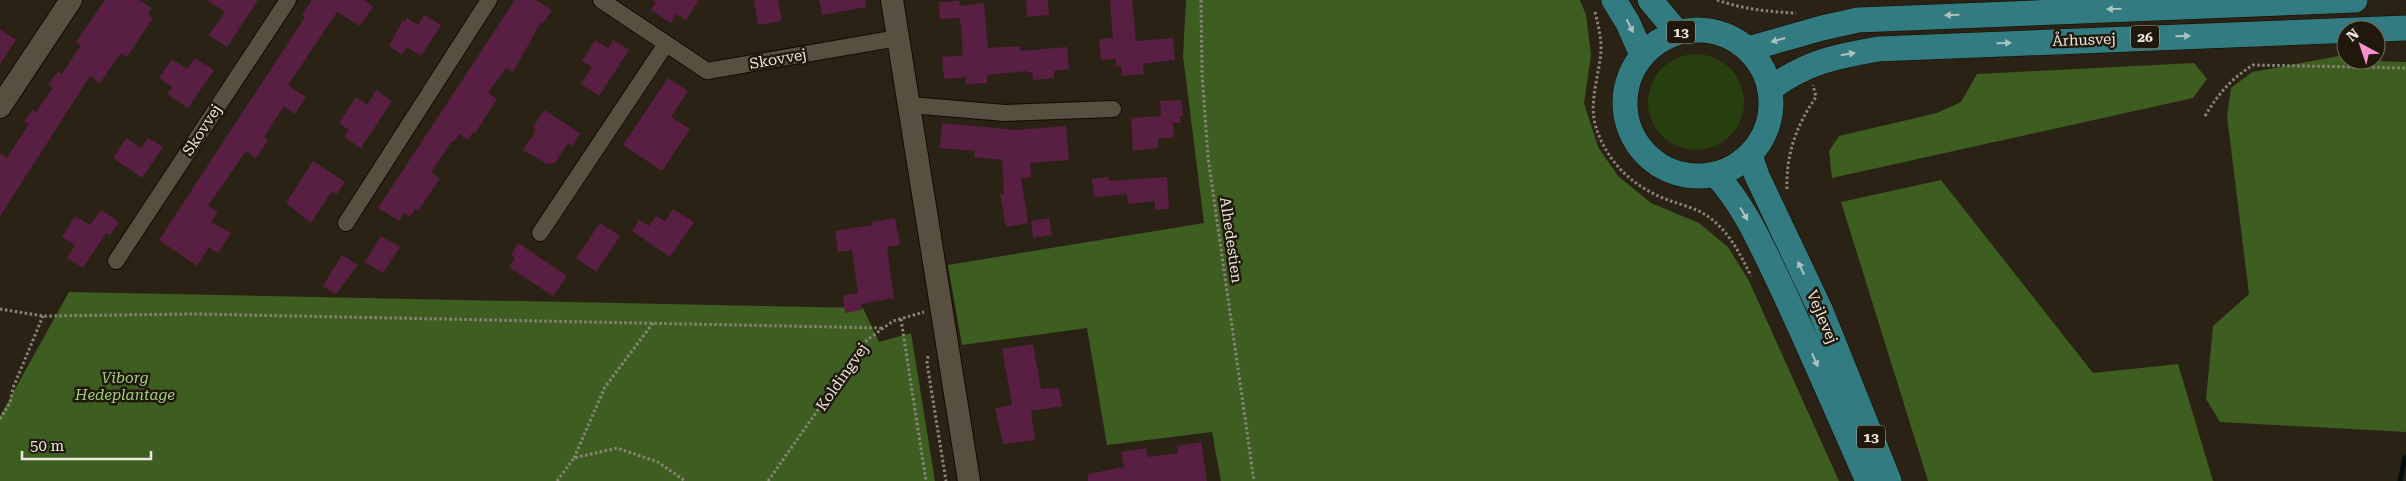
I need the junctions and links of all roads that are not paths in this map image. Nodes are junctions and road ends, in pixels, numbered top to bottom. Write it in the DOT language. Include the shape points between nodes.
graph roads {
  1 [pos="70,0"];
  2 [pos="288,0"];
  3 [pos="489,0"];
  4 [pos="601,0"];
  5 [pos="892,0"];
  6 [pos="1650,0"];
  7 [pos="2355,0"];
  8 [pos="1604,4"];
  9 [pos="2406,28"];
  10 [pos="1677,32"];
  11 [pos="898,38"];
  12 [pos="666,44"];
  13 [pos="1748,49"];
  14 [pos="1642,55"];
  15 [pos="1770,88"];
  16 [pos="910,105"];
  17 [pos="0,107"];
  18 [pos="1113,109"];
  19 [pos="1750,155"];
  20 [pos="1716,175"];
  21 [pos="346,223"];
  22 [pos="540,233"];
  23 [pos="116,261"];
  24 [pos="970,481"];
  25 [pos="1868,481"];
  26 [pos="1889,481"];
  1 -- 17 [label="street"];
  2 -- 23 [label="street, Skovvej"];
  3 -- 21 [label="street"];
  4 -- 12 [label="street, Skovvej"];
  5 -- 11 [label="street"];
  6 -- 10 [label="main road, 13"];
  7 -- 13 [label="main road, Århusvej / 26, one-way" via="1858,20"];
  8 -- 14 [label="main road, one-way" via="1628,22"];
  15 -- 9 [label="main road, Århusvej / 26, one-way" via="1811,64 1878,49"];
  10 -- 13 [label="main road, 13" via="1715,31"];
  10 -- 14 [label="main road, 13" via="1658,41"];
  11 -- 12 [label="street, Skovvej" via="707,71"];
  11 -- 16 [label="street"];
  12 -- 22 [label="street"];
  13 -- 15 [label="main road, 13" via="1762,67"];
  14 -- 20 [label="main road, 13" via="1627,84 1624,101 1631,134 1652,160 1674,172 1699,177"];
  15 -- 19 [label="main road, 13" via="1769,124"];
  16 -- 18 [label="street" via="1005,113"];
  16 -- 24 [label="street"];
  19 -- 20 [label="main road, 13"];
  26 -- 19 [label="main road, Vejlevej / 13, one-way" via="1820,310"];
  20 -- 25 [label="main road, Vejlevej / 13, one-way" via="1730,190 1762,248"];
}
